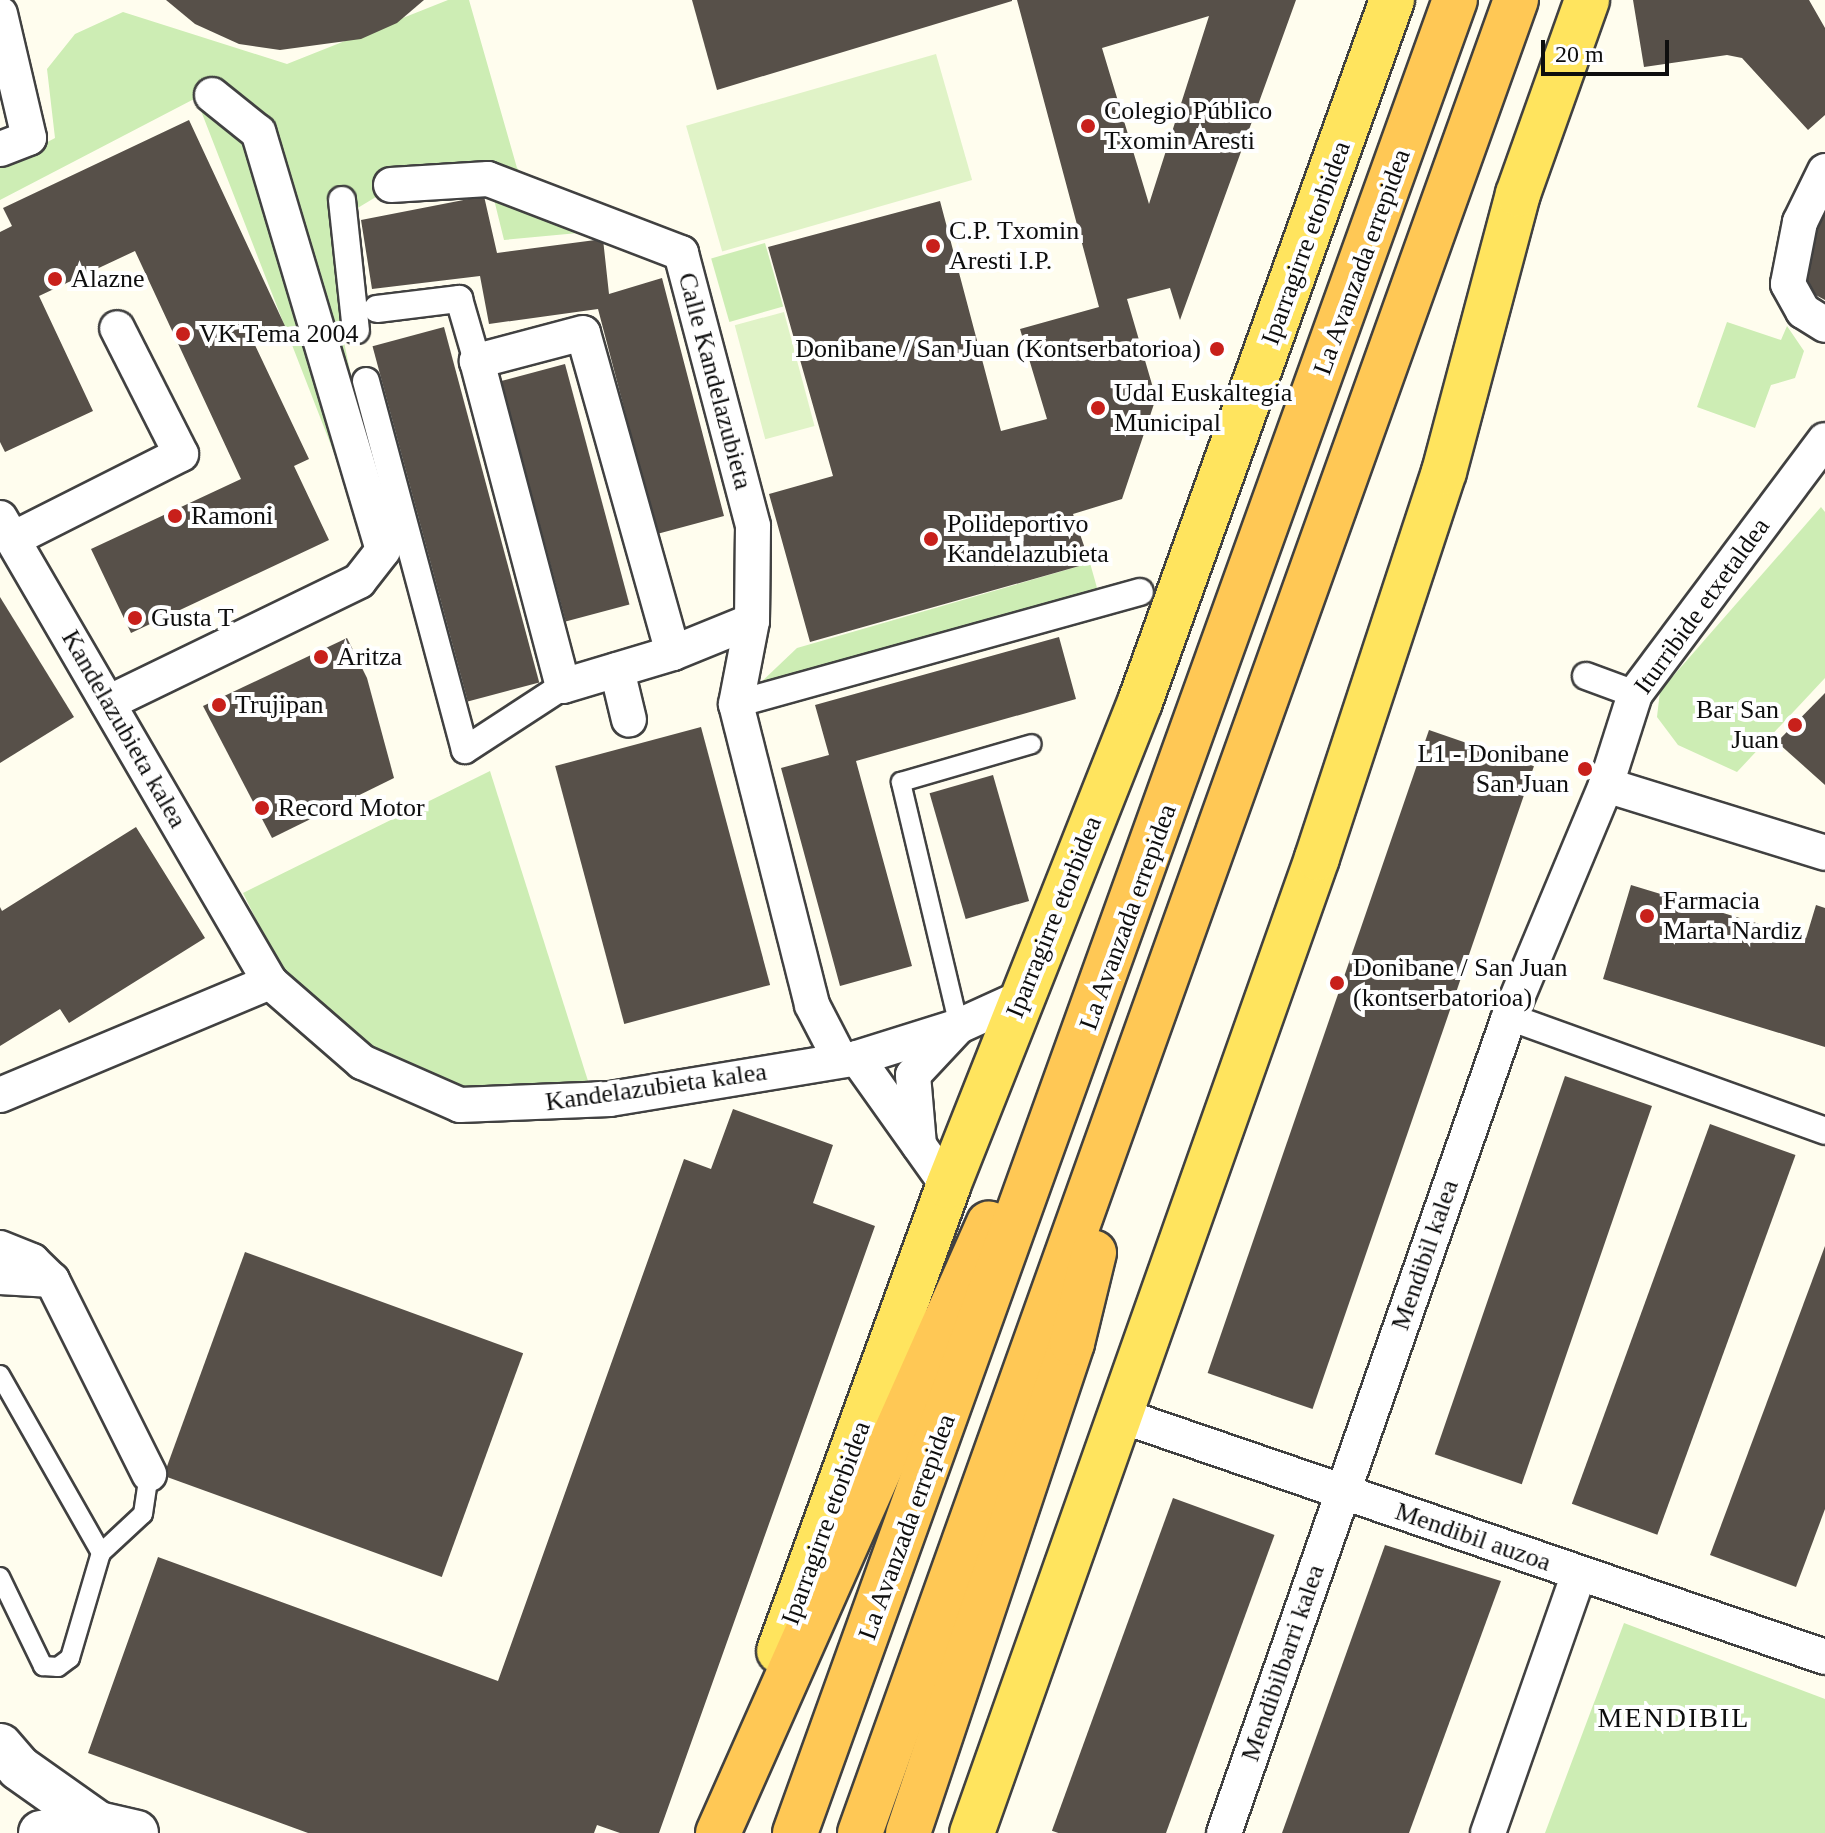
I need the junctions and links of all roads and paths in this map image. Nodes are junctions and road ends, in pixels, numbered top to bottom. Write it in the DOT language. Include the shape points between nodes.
graph roads {
  1 [pos="1392,0"];
  2 [pos="1455,0"];
  3 [pos="1516,0"];
  4 [pos="1587,0"];
  5 [pos="0,14"];
  6 [pos="212,95"];
  7 [pos="0,149"];
  8 [pos="1825,171"];
  9 [pos="391,185"];
  10 [pos="342,200"];
  11 [pos="377,309"];
  12 [pos="1825,325"];
  13 [pos="117,328"];
  14 [pos="356,330"];
  15 [pos="477,361"];
  16 [pos="366,381"];
  17 [pos="1825,440"];
  18 [pos="8,528"];
  19 [pos="1140,592"];
  20 [pos="752,621"];
  21 [pos="673,653"];
  22 [pos="617,670"];
  23 [pos="1586,676"];
  24 [pos="563,686"];
  25 [pos="1635,694"];
  26 [pos="108,703"];
  27 [pos="736,704"];
  28 [pos="629,720"];
  29 [pos="1032,744"];
  30 [pos="1606,785"];
  31 [pos="1825,853"];
  32 [pos="1134,900"];
  33 [pos="270,982"];
  34 [pos="1023,997"];
  35 [pos="1509,1017"];
  36 [pos="959,1026"];
  37 [pos="1149,1029"];
  38 [pos="848,1058"];
  39 [pos="0,1095"];
  40 [pos="1825,1131"];
  41 [pos="919,1145"];
  42 [pos="948,1186"];
  43 [pos="0,1248"];
  44 [pos="0,1277"];
  45 [pos="52,1280"];
  46 [pos="0,1375"];
  47 [pos="1122,1416"];
  48 [pos="149,1474"];
  49 [pos="1342,1492"];
  50 [pos="101,1553"];
  51 [pos="1579,1573"];
  52 [pos="0,1577"];
  53 [pos="1825,1657"];
  54 [pos="0,1746"];
  55 [pos="117,1828"];
  56 [pos="41,1833"];
  57 [pos="715,1833"];
  58 [pos="795,1833"];
  59 [pos="860,1833"];
  60 [pos="908,1833"];
  61 [pos="972,1833"];
  62 [pos="1224,1833"];
  63 [pos="1488,1833"];
  1 -- 34 [label="main road, Iparragirre etorbidea" via="1140,702"];
  2 -- 32 [label="highway, La Avanzada errepidea"];
  3 -- 37 [label="highway"];
  4 -- 47 [label="main road" via="1518,194 1444,472 1317,858"];
  5 -- 7 [label="street" via="29,138"];
  6 -- 26 [label="street" via="258,132 383,550 359,581"];
  8 -- 12 [label="street" via="1800,222 1788,284 1803,311"];
  9 -- 20 [label="street, Calle Kandelazubieta" via="488,179 681,253 753,526"];
  10 -- 14 [label="street"];
  11 -- 15 [label="street" via="459,299"];
  13 -- 18 [label="street" via="181,454"];
  15 -- 21 [label="street" via="583,333"];
  15 -- 24 [label="street"];
  16 -- 24 [label="street" via="465,750"];
  17 -- 25 [label="street, Iturribide etxetaldea"];
  18 -- 26 [label="street, Kandelazubieta kalea"];
  19 -- 27 [label="street"];
  20 -- 21 [label="street"];
  20 -- 27 [label="street, Calle Kandelazubieta"];
  21 -- 22 [label="street"];
  22 -- 24 [label="street"];
  22 -- 28 [label="street"];
  23 -- 25 [label="street"];
  25 -- 30 [label="street, Iturribide etxetaldea"];
  26 -- 33 [label="street, Kandelazubieta kalea"];
  27 -- 38 [label="street, Calle Kandelazubieta" via="812,1005"];
  29 -- 36 [label="lane" via="901,782"];
  30 -- 31 [label="street"];
  30 -- 35 [label="street, Mendibil kalea"];
  32 -- 57 [label="highway"];
  32 -- 58 [label="highway, La Avanzada errepidea"];
  33 -- 38 [label="street, Kandelazubieta kalea" via="362,1062 460,1105 610,1099"];
  33 -- 39 [label="street"];
  34 -- 36 [label="street"];
  34 -- 42 [label="main road, Iparragirre etorbidea"];
  35 -- 40 [label="street"];
  35 -- 49 [label="street, Mendibil kalea"];
  36 -- 38 [label="street"];
  36 -- 41 [label="street" via="913,1075"];
  37 -- 59 [label="highway"];
  37 -- 60 [label="highway" via="1072,1343"];
  38 -- 41 [label="street, Calle Kandelazubieta"];
  41 -- 42 [label="street, Calle Kandelazubieta"];
  42 -- 57 [label="main road, Iparragirre etorbidea"];
  43 -- 45 [label="street" via="32,1261"];
  44 -- 45 [label="street"];
  45 -- 48 [label="street"];
  46 -- 50 [label="lane"];
  47 -- 49 [label="street, Mendibil auzoa"];
  47 -- 61 [label="main road"];
  48 -- 50 [label="lane" via="143,1514"];
  49 -- 51 [label="street, Mendibil auzoa"];
  49 -- 62 [label="street, Mendibilbarri kalea"];
  50 -- 52 [label="lane" via="70,1658 58,1667 43,1666"];
  51 -- 53 [label="street, Mendibil auzoa"];
  51 -- 63 [label="street"];
  54 -- 55 [label="street" via="19,1768"];
  55 -- 56 [label="street"];
}
